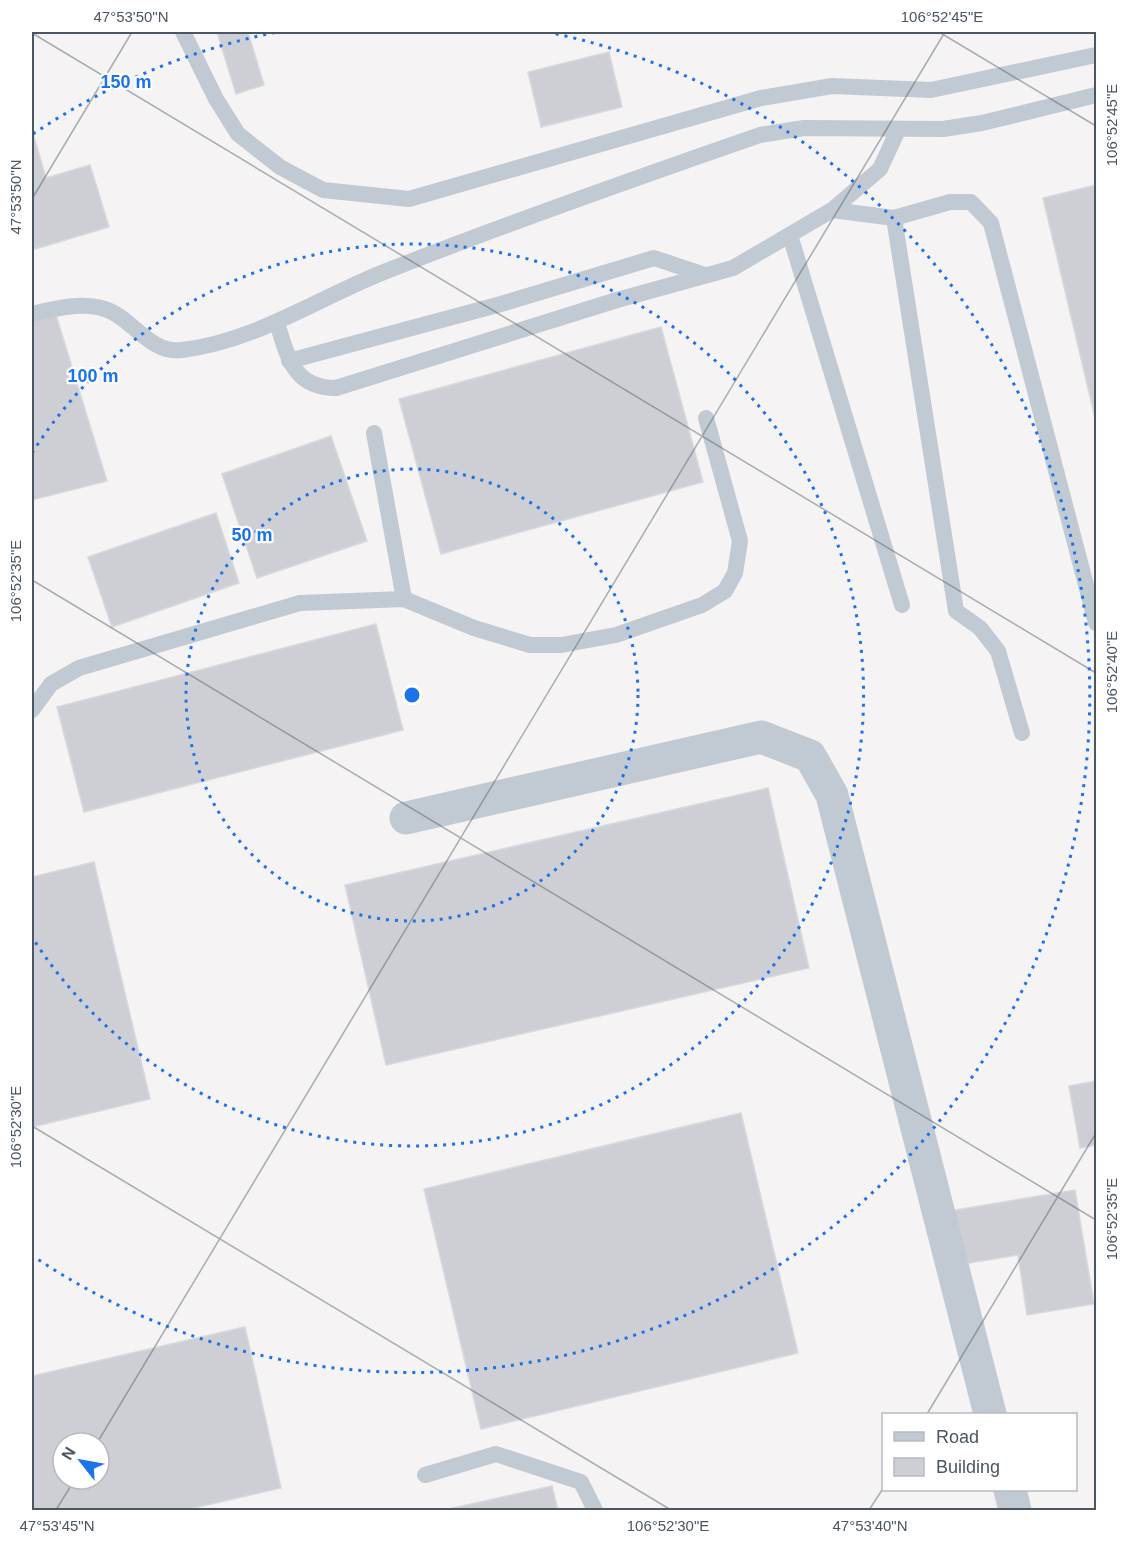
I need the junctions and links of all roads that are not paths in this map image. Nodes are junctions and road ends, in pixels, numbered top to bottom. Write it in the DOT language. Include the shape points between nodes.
graph roads {
  1 [pos="183,32"];
  2 [pos="1096,55"];
  3 [pos="1096,95"];
  4 [pos="898,130"];
  5 [pos="832,210"];
  6 [pos="894,218"];
  7 [pos="790,235"];
  8 [pos="705,275"];
  9 [pos="32,314"];
  10 [pos="277,323"];
  11 [pos="289,361"];
  12 [pos="706,418"];
  13 [pos="374,433"];
  14 [pos="404,599"];
  15 [pos="902,605"];
  16 [pos="1096,623"];
  17 [pos="32,710"];
  18 [pos="1022,733"];
  19 [pos="406,818"];
  20 [pos="990,1413"];
  21 [pos="425,1475"];
  22 [pos="1010,1491"];
  23 [pos="595,1510"];
  24 [pos="1015,1510"];
  1 -- 2 [label="lane" via="238,134 280,167 323,190 409,199 761,98 832,86 931,90"];
  3 -- 4 [label="lane" via="982,123"];
  4 -- 5 [label="lane" via="880,169"];
  4 -- 10 [label="lane" via="804,128 760,135 386,271"];
  5 -- 6 [label="lane"];
  5 -- 7 [label="lane"];
  6 -- 16 [label="lane" via="950,202 971,202 991,223"];
  6 -- 18 [label="lane" via="956,611 980,628 998,651"];
  7 -- 8 [label="lane" via="732,268"];
  7 -- 15 [label="lane"];
  8 -- 11 [label="lane" via="654,258"];
  8 -- 11 [label="lane" via="336,388 318,388"];
  9 -- 10 [label="lane" via="96,306 113,312 158,346 179,350"];
  10 -- 11 [label="lane"];
  12 -- 14 [label="lane" via="740,541 735,573 724,591 710,600 616,635 561,645 530,645 474,628"];
  13 -- 14 [label="lane"];
  14 -- 17 [label="lane" via="300,603 90,665 51,684"];
  19 -- 20 [label="street" via="761,737 810,756 832,795"];
  21 -- 23 [label="lane" via="496,1454 581,1482"];
  22 -- 24 [label="street"];
}
